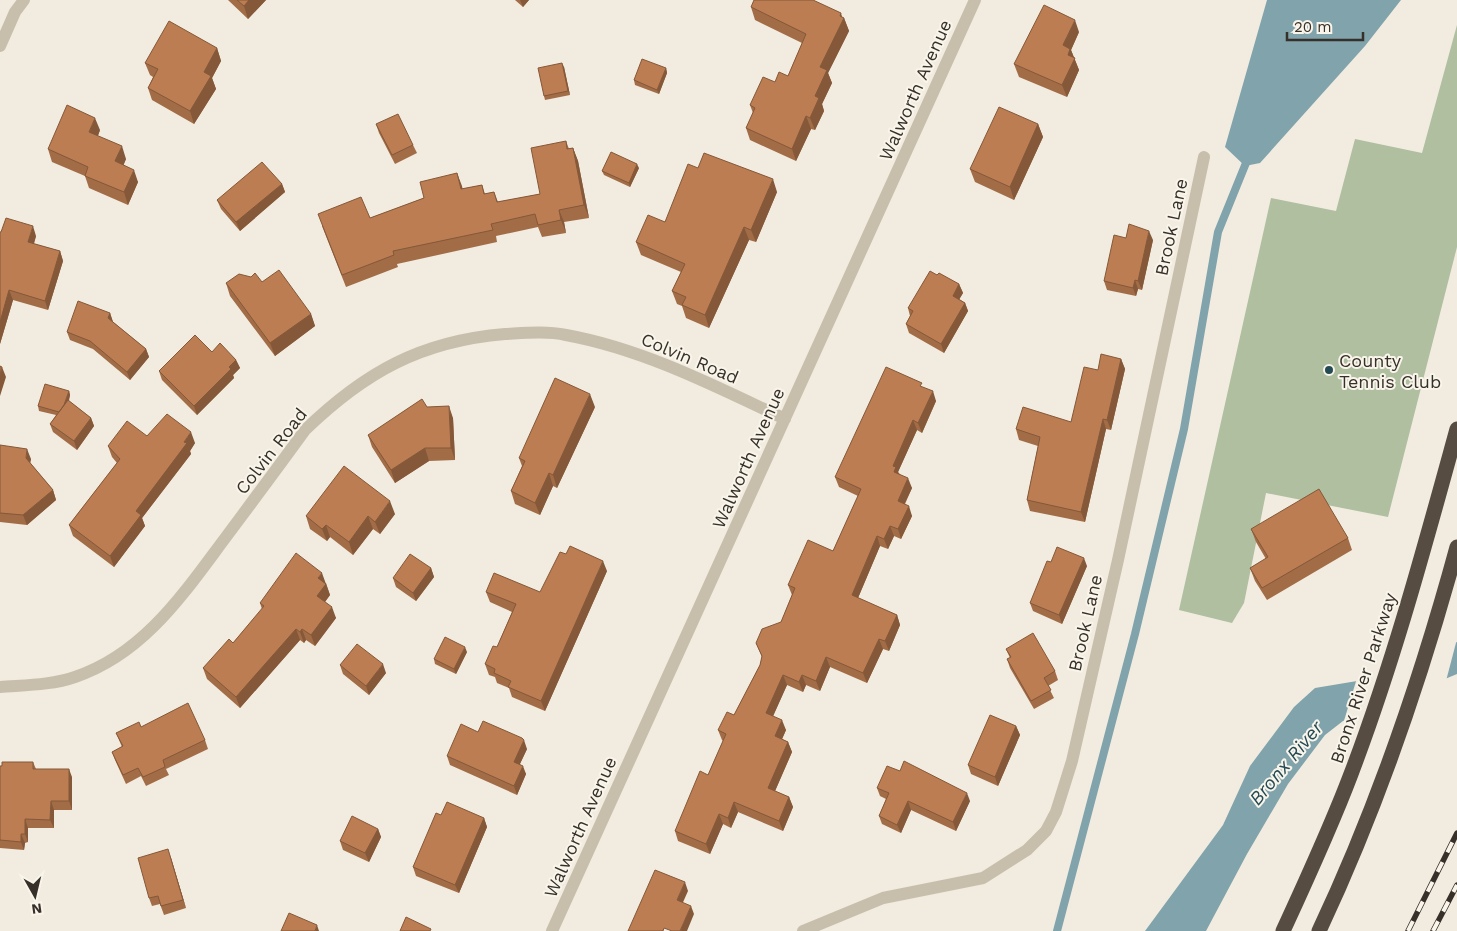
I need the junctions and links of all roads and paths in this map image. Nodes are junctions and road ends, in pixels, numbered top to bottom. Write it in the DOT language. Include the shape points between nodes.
graph roads {
  1 [pos="24,0"];
  2 [pos="975,0"];
  3 [pos="0,46"];
  4 [pos="1204,157"];
  5 [pos="785,419"];
  6 [pos="1457,429"];
  7 [pos="1457,547"];
  8 [pos="0,687"];
  9 [pos="552,931"];
  10 [pos="803,931"];
  11 [pos="1283,931"];
  12 [pos="1319,931"];
  1 -- 3 [label="street"];
  2 -- 5 [label="street, Walworth Avenue"];
  4 -- 10 [label="street, Brook Lane" via="1118,560 1072,761 1056,812 1046,831 1026,850 983,878 883,898"];
  5 -- 8 [label="street, Colvin Road" via="633,352 564,334 489,336 422,350 361,382 305,430 177,603 119,657 76,677"];
  5 -- 9 [label="street, Walworth Avenue"];
  6 -- 11 [label="highway, Bronx River Parkway" via="1392,657 1373,712 1332,820"];
  7 -- 12 [label="highway" via="1412,696 1365,826"];
}
